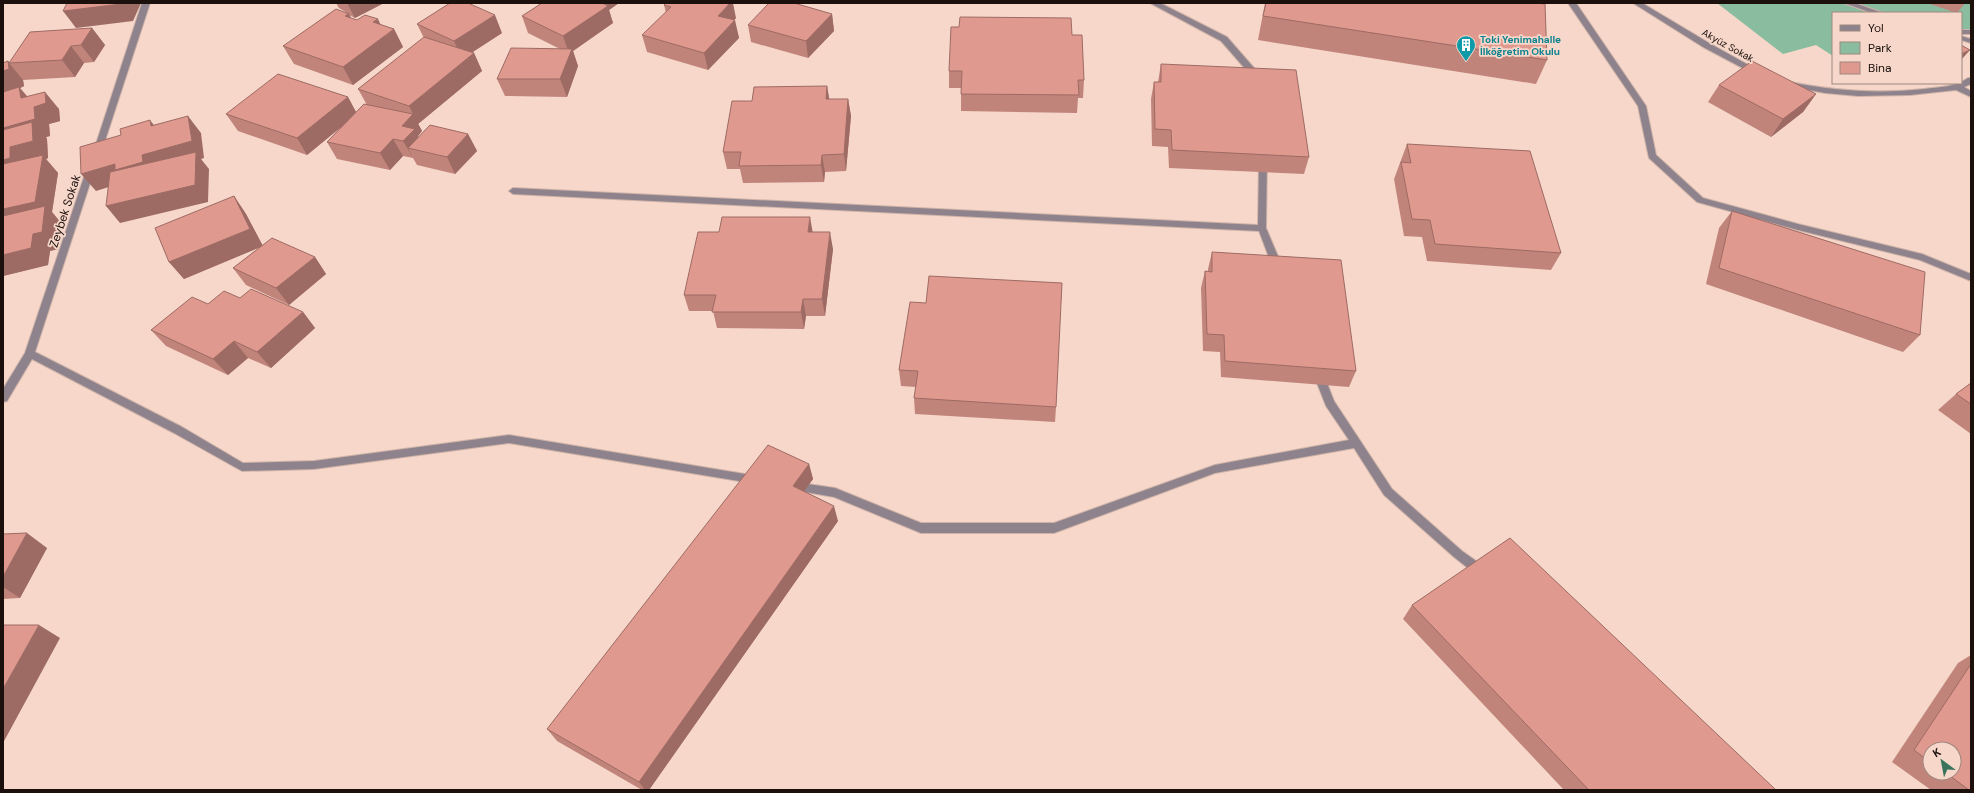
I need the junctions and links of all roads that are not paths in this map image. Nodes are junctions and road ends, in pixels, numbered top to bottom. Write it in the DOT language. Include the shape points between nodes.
graph roads {
  1 [pos="146,3"];
  2 [pos="1154,3"];
  3 [pos="1572,3"];
  4 [pos="1637,3"];
  5 [pos="1848,3"];
  6 [pos="1876,12"];
  7 [pos="1764,76"];
  8 [pos="1971,80"];
  9 [pos="1780,82"];
  10 [pos="1264,84"];
  11 [pos="1959,88"];
  12 [pos="1971,94"];
  13 [pos="1264,148"];
  14 [pos="513,191"];
  15 [pos="1262,228"];
  16 [pos="1971,278"];
  17 [pos="1282,279"];
  18 [pos="30,354"];
  19 [pos="1316,366"];
  20 [pos="3,398"];
  21 [pos="1356,443"];
  22 [pos="765,481"];
  23 [pos="781,484"];
  24 [pos="1489,578"];
  1 -- 18 [label="street, Zeybek Sokak"];
  2 -- 10 [label="street" via="1224,40"];
  3 -- 16 [label="street" via="1642,106 1652,156 1700,200 1922,257"];
  4 -- 7 [label="street, Akyüz Sokak" via="1706,45"];
  5 -- 6 [label="street"];
  8 -- 11 [label="street"];
  9 -- 11 [label="street" via="1813,90 1862,95 1894,95"];
  11 -- 12 [label="street"];
  13 -- 15 [label="street"];
  14 -- 15 [label="street"];
  15 -- 17 [label="street"];
  18 -- 20 [label="street, Zeybek Sokak"];
  18 -- 22 [label="street" via="178,430 242,467 314,465 509,439"];
  19 -- 21 [label="street" via="1330,403"];
  21 -- 23 [label="street" via="1216,469 1054,528 920,528 835,493"];
  21 -- 24 [label="street" via="1388,492"];
}
